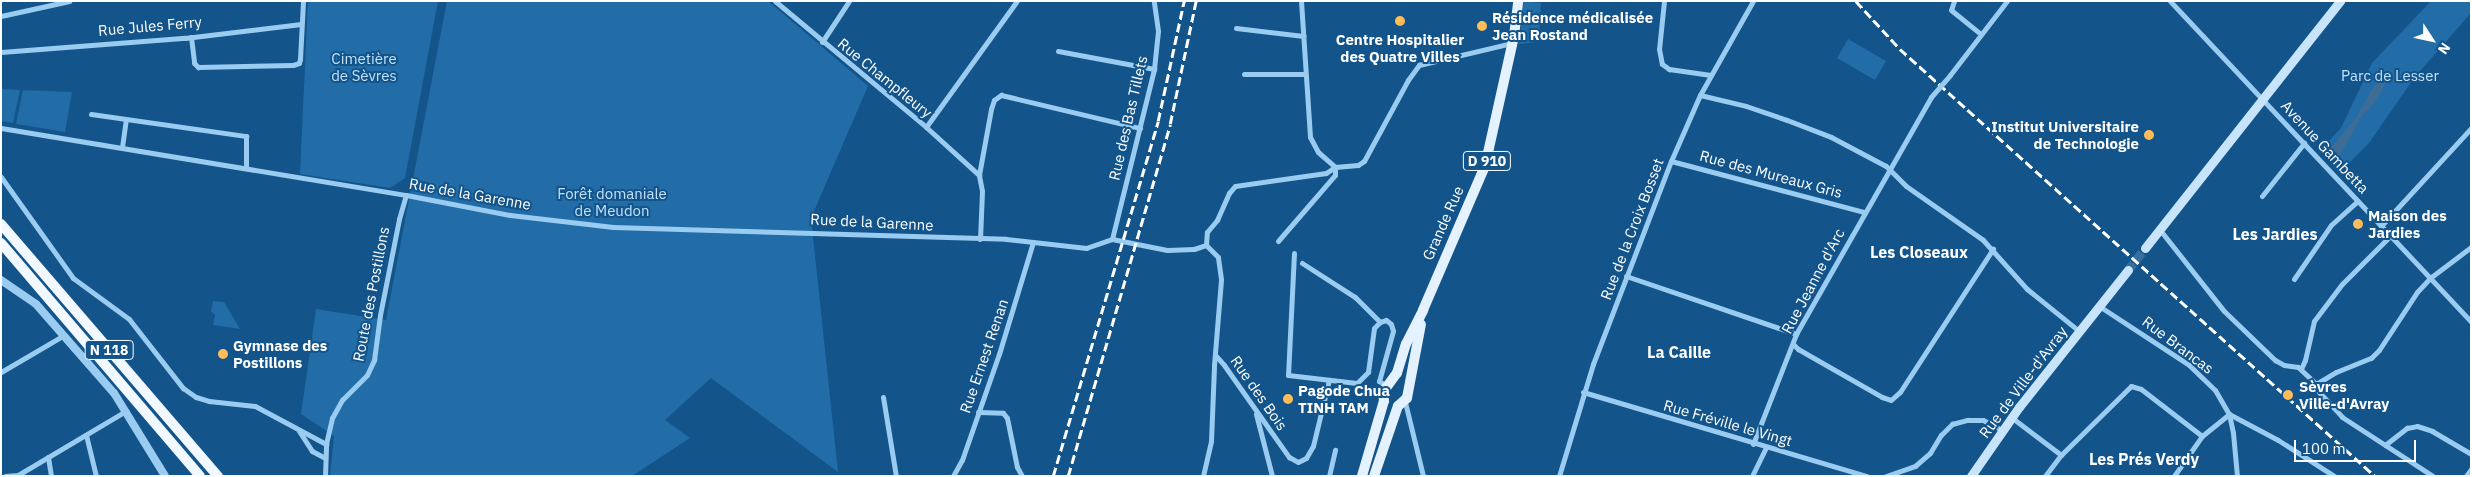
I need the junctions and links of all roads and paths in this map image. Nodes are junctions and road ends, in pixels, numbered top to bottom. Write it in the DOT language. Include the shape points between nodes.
graph roads {
  1 [pos="69,1"];
  2 [pos="304,1"];
  3 [pos="775,1"];
  4 [pos="849,1"];
  5 [pos="1017,1"];
  6 [pos="1154,1"];
  7 [pos="1301,1"];
  8 [pos="1518,1"];
  9 [pos="1664,1"];
  10 [pos="1753,1"];
  11 [pos="1954,1"];
  12 [pos="2007,1"];
  13 [pos="2170,1"];
  14 [pos="2340,1"];
  15 [pos="1,16"];
  16 [pos="301,24"];
  17 [pos="1236,28"];
  18 [pos="1981,34"];
  19 [pos="1304,36"];
  20 [pos="191,37"];
  21 [pos="822,42"];
  22 [pos="1512,43"];
  23 [pos="1058,51"];
  24 [pos="1,52"];
  25 [pos="1154,69"];
  26 [pos="1244,74"];
  27 [pos="1305,74"];
  28 [pos="1711,76"];
  29 [pos="1700,95"];
  30 [pos="2264,99"];
  31 [pos="91,114"];
  32 [pos="126,120"];
  33 [pos="926,127"];
  34 [pos="1,128"];
  35 [pos="1140,128"];
  36 [pos="2471,128"];
  37 [pos="2304,143"];
  38 [pos="122,147"];
  39 [pos="1670,161"];
  40 [pos="1335,166"];
  41 [pos="246,168"];
  42 [pos="1888,170"];
  43 [pos="979,175"];
  44 [pos="1,177"];
  45 [pos="406,194"];
  46 [pos="2262,196"];
  47 [pos="2358,201"];
  48 [pos="1864,212"];
  49 [pos="1,224"];
  50 [pos="2381,226"];
  51 [pos="2160,230"];
  52 [pos="2390,236"];
  53 [pos="980,238"];
  54 [pos="1112,239"];
  55 [pos="1278,241"];
  56 [pos="1033,242"];
  57 [pos="1,243"];
  58 [pos="1206,245"];
  59 [pos="2471,247"];
  60 [pos="2145,248"];
  61 [pos="1993,249"];
  62 [pos="1294,253"];
  63 [pos="1302,263"];
  64 [pos="2128,270"];
  65 [pos="1626,276"];
  66 [pos="2430,278"];
  67 [pos="2294,279"];
  68 [pos="1,280"];
  69 [pos="2099,306"];
  70 [pos="1423,310"];
  71 [pos="1380,322"];
  72 [pos="2471,322"];
  73 [pos="2079,331"];
  74 [pos="1796,334"];
  75 [pos="64,335"];
  76 [pos="1794,345"];
  77 [pos="1216,356"];
  78 [pos="2301,369"];
  79 [pos="1,372"];
  80 [pos="1329,380"];
  81 [pos="2316,384"];
  82 [pos="1389,385"];
  83 [pos="1407,390"];
  84 [pos="1583,392"];
  85 [pos="883,397"];
  86 [pos="1384,401"];
  87 [pos="1401,404"];
  88 [pos="1254,408"];
  89 [pos="126,411"];
  90 [pos="978,412"];
  91 [pos="2229,414"];
  92 [pos="2011,417"];
  93 [pos="296,427"];
  94 [pos="2002,430"];
  95 [pos="86,435"];
  96 [pos="2202,436"];
  97 [pos="326,444"];
  98 [pos="1753,444"];
  99 [pos="2385,445"];
  100 [pos="1766,447"];
  101 [pos="1335,450"];
  102 [pos="2471,454"];
  103 [pos="2061,455"];
  104 [pos="48,458"];
  105 [pos="325,458"];
  106 [pos="2471,469"];
  107 [pos="5,476"];
  108 [pos="52,476"];
  109 [pos="96,476"];
  110 [pos="165,476"];
  111 [pos="200,476"];
  112 [pos="218,476"];
  113 [pos="325,476"];
  114 [pos="896,476"];
  115 [pos="953,476"];
  116 [pos="1022,476"];
  117 [pos="1203,476"];
  118 [pos="1272,476"];
  119 [pos="1329,476"];
  120 [pos="1362,476"];
  121 [pos="1374,476"];
  122 [pos="1423,476"];
  123 [pos="1559,476"];
  124 [pos="1752,476"];
  125 [pos="1867,476"];
  126 [pos="1886,476"];
  127 [pos="1971,476"];
  128 [pos="2045,476"];
  129 [pos="2174,476"];
  130 [pos="2237,476"];
  131 [pos="2334,476"];
  132 [pos="2433,476"];
  133 [pos="2466,476"];
  1 -- 15 [label="street"];
  2 -- 16 [label="street"];
  3 -- 21 [label="street, Rue Champfleury"];
  4 -- 21 [label="street"];
  5 -- 33 [label="street"];
  6 -- 25 [label="street, Rue des Bas Tillets" via="1158,31"];
  7 -- 19 [label="street"];
  8 -- 22 [label="main road, Grande Rue / D 910"];
  9 -- 28 [label="street" via="1659,49 1662,64 1668,69"];
  10 -- 28 [label="street, Rue de la Croix Bosset"];
  11 -- 18 [label="street" via="1951,10"];
  12 -- 18 [label="street, Rue Jeanne d'Arc"];
  13 -- 30 [label="street, Avenue Gambetta"];
  14 -- 30 [label="main road"];
  16 -- 20 [label="street, Rue Jules Ferry"];
  16 -- 20 [label="street" via="300,59 294,65 198,67 194,63"];
  17 -- 19 [label="street"];
  18 -- 42 [label="street, Rue Jeanne d'Arc, bridge" via="1931,96"];
  19 -- 27 [label="street"];
  20 -- 24 [label="street, Rue Jules Ferry"];
  21 -- 33 [label="street, Rue Champfleury"];
  22 -- 40 [label="street" via="1419,65 1364,160 1358,165"];
  22 -- 70 [label="main road, Grande Rue / D 910" via="1486,161"];
  23 -- 25 [label="street"];
  25 -- 35 [label="street, Rue des Bas Tillets"];
  26 -- 27 [label="street"];
  27 -- 40 [label="street" via="1310,137 1318,152"];
  28 -- 29 [label="street, Rue de la Croix Bosset"];
  29 -- 39 [label="street, Rue de la Croix Bosset"];
  29 -- 42 [label="street" via="1746,106 1831,137"];
  30 -- 37 [label="street, Avenue Gambetta"];
  30 -- 51 [label="main road"];
  31 -- 32 [label="street"];
  32 -- 38 [label="street"];
  32 -- 41 [label="street" via="246,136"];
  33 -- 43 [label="street, Rue Champfleury"];
  34 -- 38 [label="street, Rue de la Garenne"];
  35 -- 43 [label="street" via="1000,95 991,109"];
  35 -- 54 [label="street, Rue des Bas Tillets"];
  36 -- 50 [label="street"];
  37 -- 46 [label="street"];
  37 -- 47 [label="street, Avenue Gambetta"];
  38 -- 41 [label="street, Rue de la Garenne"];
  39 -- 48 [label="street, Rue des Mureaux Gris"];
  39 -- 65 [label="street, Rue de la Croix Bosset"];
  40 -- 55 [label="street" via="1335,175"];
  40 -- 58 [label="street" via="1326,173 1235,186 1207,232"];
  41 -- 45 [label="street, Rue de la Garenne"];
  42 -- 48 [label="street, Rue Jeanne d'Arc"];
  42 -- 61 [label="street"];
  43 -- 53 [label="street" via="982,191"];
  44 -- 93 [label="street" via="73,278 129,319 183,388 196,397 255,406"];
  45 -- 53 [label="street, Rue de la Garenne" via="510,216 613,227"];
  45 -- 97 [label="street, Route des Postillons" via="398,219 374,360 367,375 342,400 332,418"];
  47 -- 50 [label="street, Avenue Gambetta"];
  47 -- 67 [label="street" via="2330,225"];
  48 -- 74 [label="street, Rue Jeanne d'Arc"];
  49 -- 112 [label="highway, N 118"];
  50 -- 52 [label="street, Avenue Gambetta"];
  51 -- 60 [label="main road"];
  51 -- 78 [label="street" via="2224,311 2275,360"];
  52 -- 66 [label="street, Avenue Gambetta"];
  52 -- 78 [label="street" via="2342,284 2314,321"];
  53 -- 56 [label="street, Rue de la Garenne"];
  54 -- 56 [label="street, Rue de la Garenne" via="1086,248"];
  54 -- 58 [label="street" via="1167,250"];
  56 -- 90 [label="street, Rue Ernest Renan"];
  57 -- 111 [label="highway, N 118"];
  58 -- 77 [label="street, Rue des Bois" via="1218,257 1221,279"];
  59 -- 66 [label="street"];
  61 -- 73 [label="street" via="2027,289"];
  61 -- 76 [label="street" via="1900,392 1891,400"];
  62 -- 80 [label="street" via="1288,375"];
  63 -- 71 [label="street" via="1355,297"];
  64 -- 69 [label="main road, Rue de Ville-d'Avray"];
  65 -- 74 [label="street"];
  65 -- 84 [label="street, Rue de la Croix Bosset"];
  66 -- 72 [label="street, Avenue Gambetta"];
  66 -- 81 [label="street" via="2371,358"];
  68 -- 75 [label="street" via="36,304"];
  69 -- 73 [label="main road, Rue de Ville-d'Avray"];
  69 -- 91 [label="street, Rue Brancas" via="2204,377"];
  70 -- 82 [label="main road, Grande Rue / D 910"];
  70 -- 83 [label="main road, Grande Rue / D 910"];
  71 -- 80 [label="street" via="1374,328 1368,372 1357,383"];
  71 -- 82 [label="street" via="1386,320 1393,331 1380,377 1380,381"];
  73 -- 92 [label="main road, Rue de Ville-d'Avray"];
  74 -- 76 [label="street, Rue Jeanne d'Arc"];
  75 -- 79 [label="street"];
  75 -- 89 [label="street"];
  76 -- 98 [label="street, Rue Jeanne d'Arc"];
  77 -- 88 [label="street, Rue des Bois"];
  77 -- 117 [label="street" via="1212,441"];
  78 -- 81 [label="street"];
  80 -- 88 [label="street, Rue des Bois" via="1313,446 1302,461 1288,457"];
  81 -- 99 [label="street" via="2316,389 2342,416"];
  82 -- 83 [label="main road" via="1400,383"];
  82 -- 86 [label="main road, D 910" via="1384,392"];
  83 -- 87 [label="main road, D 910"];
  84 -- 98 [label="street, Rue Fréville le Vingt"];
  84 -- 123 [label="street, Rue de la Croix Bosset"];
  85 -- 114 [label="street"];
  86 -- 87 [label="main road" via="1391,406"];
  86 -- 120 [label="main road, D 910"];
  87 -- 121 [label="main road, D 910"];
  87 -- 122 [label="street"];
  88 -- 118 [label="street"];
  89 -- 95 [label="street"];
  89 -- 110 [label="street"];
  90 -- 115 [label="street, Rue Ernest Renan" via="962,460"];
  90 -- 116 [label="street" via="1003,413 1007,418 1017,467"];
  91 -- 96 [label="street"];
  91 -- 130 [label="street, Rue Brancas" via="2234,433"];
  91 -- 131 [label="street" via="2278,440"];
  92 -- 94 [label="main road, Rue de Ville-d'Avray"];
  92 -- 103 [label="street"];
  93 -- 97 [label="street"];
  93 -- 105 [label="street" via="312,451"];
  94 -- 126 [label="street" via="1983,420 1952,424 1930,453 1915,466"];
  94 -- 127 [label="main road, Rue de Ville-d'Avray"];
  95 -- 104 [label="street"];
  95 -- 109 [label="street"];
  96 -- 103 [label="street" via="2141,389 2131,386"];
  96 -- 129 [label="street"];
  97 -- 105 [label="street, Route des Postillons"];
  98 -- 100 [label="street, Rue Fréville le Vingt"];
  99 -- 102 [label="street" via="2407,428 2417,426"];
  99 -- 132 [label="street"];
  100 -- 124 [label="street"];
  100 -- 125 [label="street, Rue Fréville le Vingt"];
  101 -- 119 [label="street"];
  103 -- 128 [label="street"];
  104 -- 107 [label="street" via="18,475"];
  104 -- 108 [label="street"];
  105 -- 113 [label="street, Route des Postillons"];
  106 -- 133 [label="street"];
}
